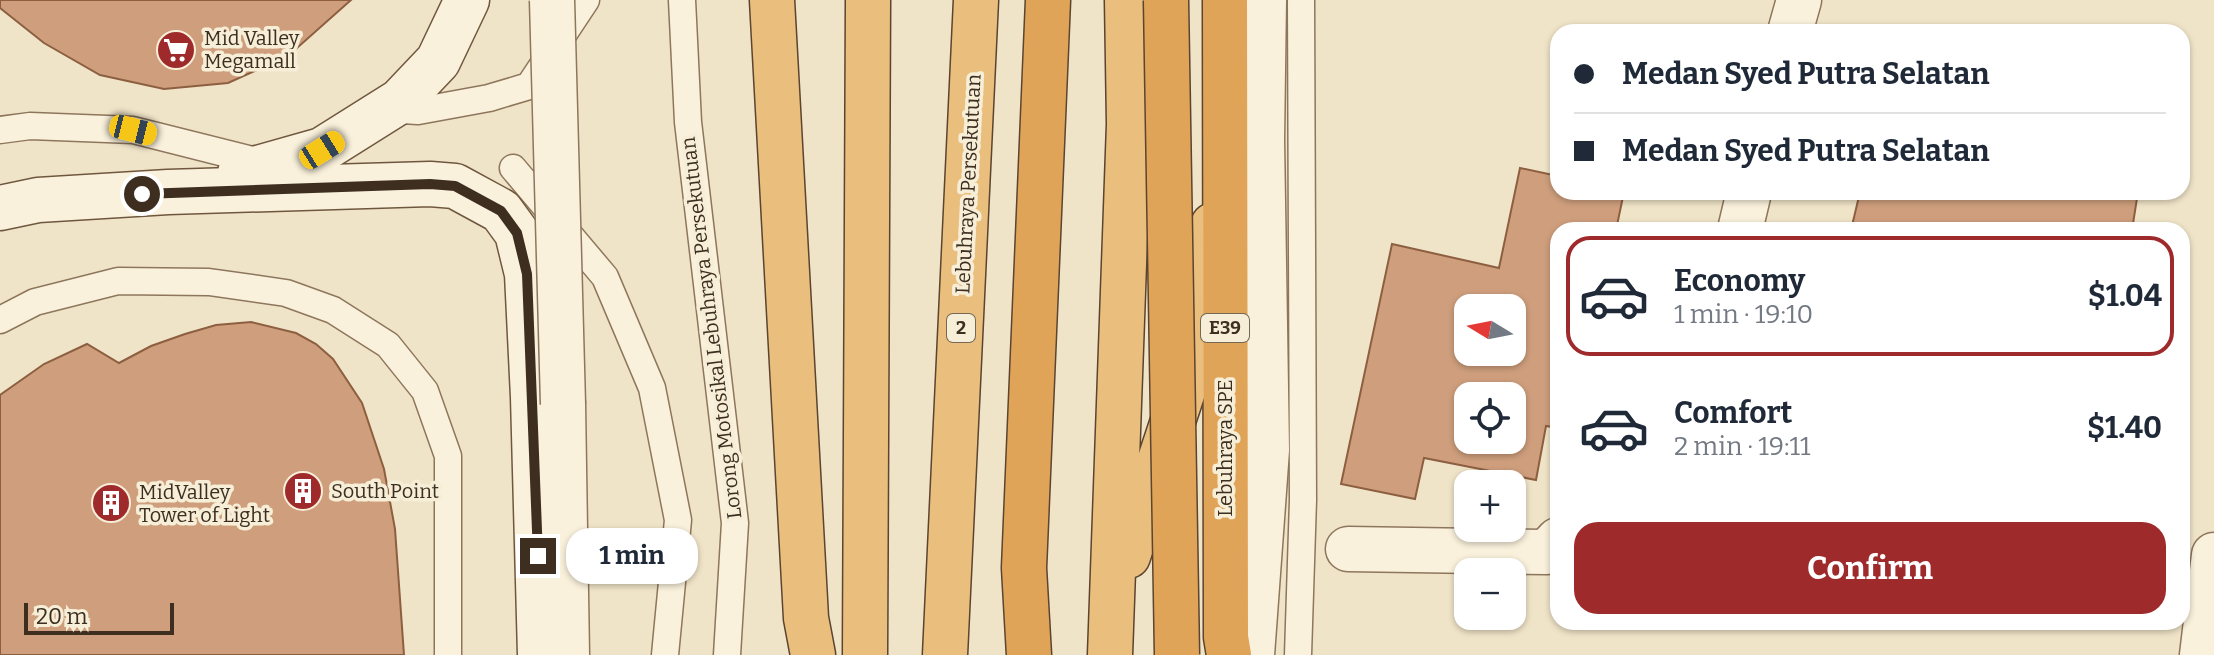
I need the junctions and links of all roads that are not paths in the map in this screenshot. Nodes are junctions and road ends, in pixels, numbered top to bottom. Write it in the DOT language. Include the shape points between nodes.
graph roads {
  1 [pos="467,0"];
  2 [pos="552,0"];
  3 [pos="566,0"];
  4 [pos="586,0"];
  5 [pos="682,0"];
  6 [pos="772,0"];
  7 [pos="868,0"];
  8 [pos="976,0"];
  9 [pos="1048,0"];
  10 [pos="1127,0"];
  11 [pos="1166,0"];
  12 [pos="1213,0"];
  13 [pos="1225,0"];
  14 [pos="1264,0"];
  15 [pos="1301,0"];
  16 [pos="1799,0"];
  17 [pos="1792,24"];
  18 [pos="529,86"];
  19 [pos="410,111"];
  20 [pos="0,130"];
  21 [pos="270,164"];
  22 [pos="513,168"];
  23 [pos="168,192"];
  24 [pos="1747,200"];
  25 [pos="7,210"];
  26 [pos="1742,222"];
  27 [pos="0,320"];
  28 [pos="1348,549"];
  29 [pos="1550,549"];
  30 [pos="2214,555"];
  31 [pos="1112,604"];
  32 [pos="810,636"];
  33 [pos="545,654"];
  34 [pos="448,655"];
  35 [pos="665,655"];
  36 [pos="727,655"];
  37 [pos="865,655"];
  38 [pos="945,655"];
  39 [pos="1029,655"];
  40 [pos="1110,655"];
  41 [pos="1177,655"];
  42 [pos="1229,655"];
  43 [pos="1252,655"];
  44 [pos="1298,655"];
  45 [pos="2202,655"];
  1 -- 21 [label="street" via="438,61 400,101 322,150"];
  2 -- 33 [label="street, bridge" via="563,404"];
  3 -- 18 [label="lane"];
  4 -- 18 [label="lane"];
  5 -- 36 [label="lane, Lorong Motosikal Lebuhraya Persekutuan" via="688,122 735,523"];
  6 -- 32 [label="highway"];
  7 -- 37 [label="highway"];
  8 -- 38 [label="highway, Lebuhraya Persekutuan / 2"];
  9 -- 39 [label="highway" via="1024,568"];
  10 -- 31 [label="highway" via="1129,124"];
  11 -- 41 [label="highway, E39, bridge"];
  12 -- 31 [label="highway" via="1214,217 1190,370"];
  13 -- 42 [label="highway, Lebuhraya SPE / E39"];
  14 -- 43 [label="street" via="1267,450"];
  15 -- 44 [label="lane" via="1303,500"];
  16 -- 17 [label="street"];
  18 -- 19 [label="lane"];
  20 -- 21 [label="lane" via="133,130"];
  21 -- 23 [label="street"];
  22 -- 35 [label="lane" via="605,277 652,388 678,520"];
  23 -- 25 [label="street"];
  23 -- 33 [label="street" via="430,184 455,186 501,211 517,233 527,274"];
  24 -- 26 [label="street"];
  27 -- 34 [label="lane" via="35,302 118,281 209,282 286,293 333,310 388,345 425,391 448,456"];
  28 -- 29 [label="street"];
  30 -- 45 [label="street"];
  31 -- 40 [label="highway"];
}
